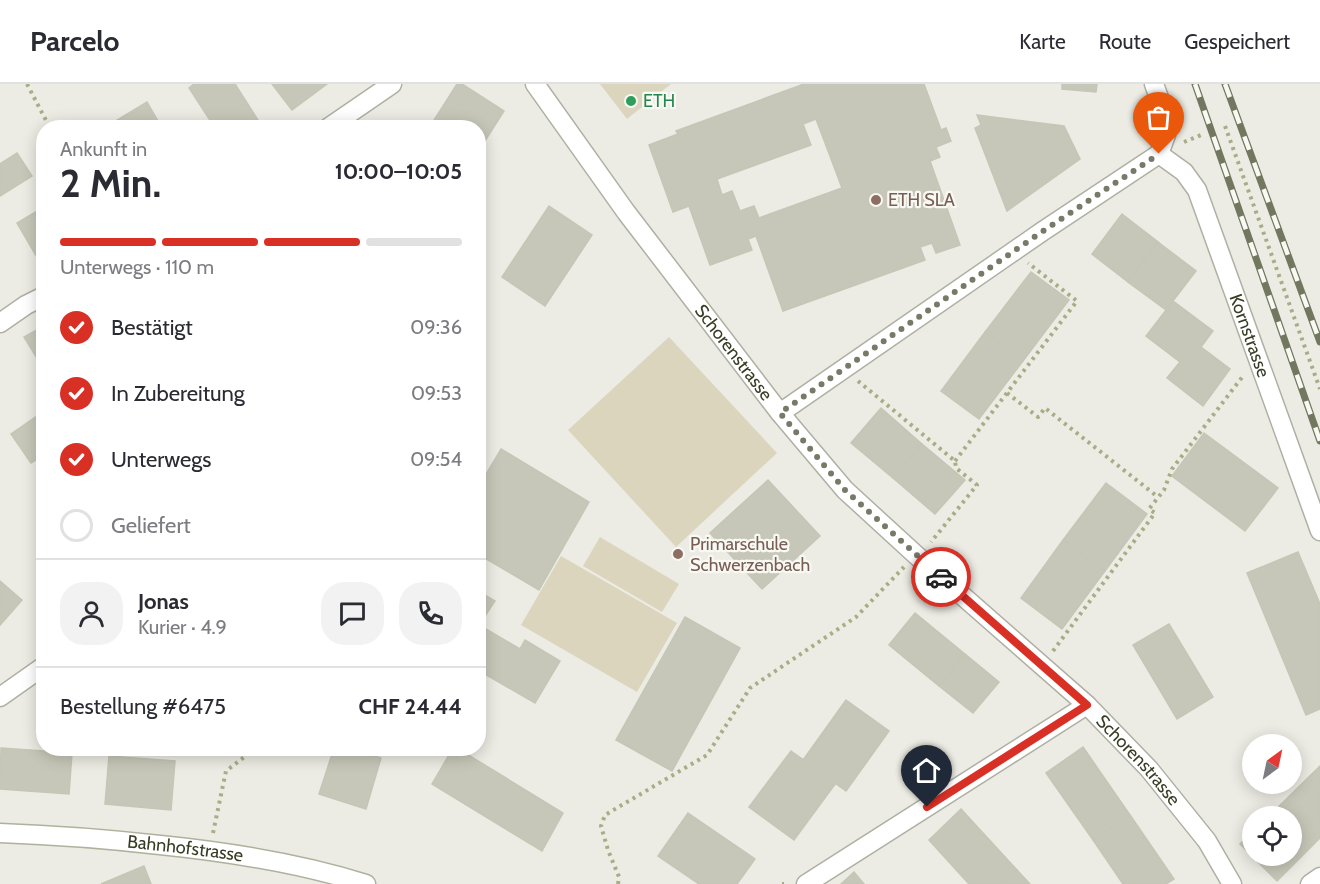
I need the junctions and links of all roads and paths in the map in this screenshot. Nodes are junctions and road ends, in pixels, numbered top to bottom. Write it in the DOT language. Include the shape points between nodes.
graph roads {
  1 [pos="27,84"];
  2 [pos="392,84"];
  3 [pos="535,84"];
  4 [pos="1154,84"];
  5 [pos="46,120"];
  6 [pos="340,120"];
  7 [pos="1225,126"];
  8 [pos="1201,135"];
  9 [pos="1190,140"];
  10 [pos="1159,154"];
  11 [pos="1013,252"];
  12 [pos="36,300"];
  13 [pos="0,323"];
  14 [pos="1256,357"];
  15 [pos="844,369"];
  16 [pos="1320,389"];
  17 [pos="1007,393"];
  18 [pos="780,413"];
  19 [pos="955,461"];
  20 [pos="1158,497"];
  21 [pos="1320,531"];
  22 [pos="916,555"];
  23 [pos="1042,666"];
  24 [pos="36,672"];
  25 [pos="0,697"];
  26 [pos="1087,705"];
  27 [pos="246,756"];
  28 [pos="0,833"];
  29 [pos="209,850"];
  30 [pos="1320,877"];
  31 [pos="360,883"];
  32 [pos="618,884"];
  33 [pos="806,884"];
  34 [pos="1232,884"];
  35 [pos="1310,884"];
  1 -- 5 [label="path"];
  2 -- 6 [label="street"];
  3 -- 18 [label="street, Schorenstrasse" via="626,212"];
  4 -- 10 [label="street" via="1167,120"];
  7 -- 16 [label="path"];
  8 -- 9 [label="path"];
  10 -- 11 [label="street"];
  10 -- 14 [label="street, Kornstrasse" via="1184,172 1197,190"];
  11 -- 15 [label="street"];
  11 -- 17 [label="path" via="1077,301"];
  12 -- 13 [label="street"];
  14 -- 20 [label="path" via="1172,469"];
  14 -- 21 [label="street, Kornstrasse"];
  15 -- 18 [label="street"];
  15 -- 19 [label="path"];
  17 -- 19 [label="path"];
  17 -- 20 [label="path" via="1038,417 1045,408"];
  18 -- 22 [label="street, Schorenstrasse" via="845,490"];
  19 -- 22 [label="path" via="956,468 977,485 929,545"];
  20 -- 23 [label="path" via="1149,509 1155,513"];
  22 -- 23 [label="street, Schorenstrasse"];
  22 -- 32 [label="path" via="856,617 750,688 707,755 605,815 601,826"];
  23 -- 26 [label="street, Schorenstrasse"];
  24 -- 25 [label="street"];
  26 -- 33 [label="street"];
  26 -- 34 [label="street, Schorenstrasse" via="1149,769 1207,841"];
  27 -- 29 [label="path" via="226,771"];
  28 -- 29 [label="street, Bahnhofstrasse"];
  29 -- 31 [label="street, Bahnhofstrasse" via="265,859"];
  30 -- 35 [label="street"];
}
